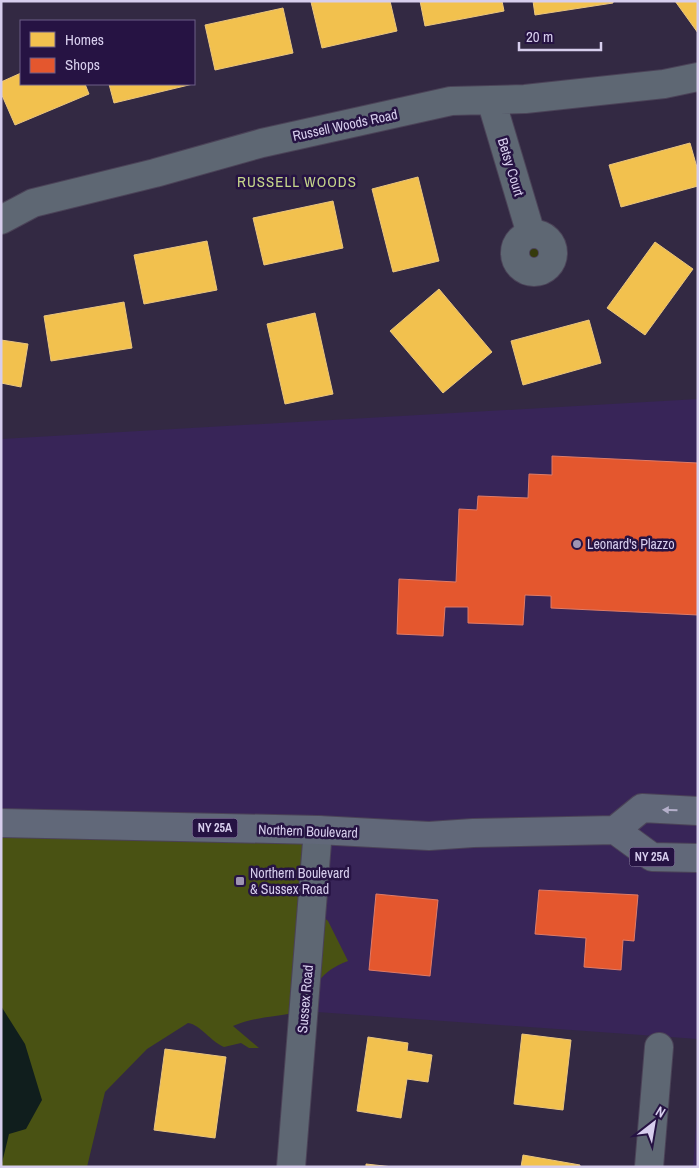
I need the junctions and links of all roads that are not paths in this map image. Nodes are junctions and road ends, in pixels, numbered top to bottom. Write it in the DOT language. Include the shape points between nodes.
graph roads {
  1 [pos="698,76"];
  2 [pos="490,100"];
  3 [pos="1,220"];
  4 [pos="531,234"];
  5 [pos="698,811"];
  6 [pos="1,823"];
  7 [pos="318,830"];
  8 [pos="615,830"];
  9 [pos="698,858"];
  10 [pos="659,1046"];
  11 [pos="291,1167"];
  12 [pos="649,1167"];
  1 -- 2 [label="street, Russell Woods Road" via="664,84"];
  2 -- 3 [label="street, Russell Woods Road" via="451,102 262,143 33,203"];
  2 -- 4 [label="street, Betsy Court"];
  5 -- 8 [label="main road, one-way" via="642,808"];
  6 -- 7 [label="main road, Northern Boulevard / NY 25A"];
  7 -- 8 [label="main road, Northern Boulevard / NY 25A" via="429,836"];
  7 -- 11 [label="street, Sussex Road"];
  8 -- 9 [label="main road, NY 25A" via="652,857"];
  10 -- 12 [label="street"];
}
